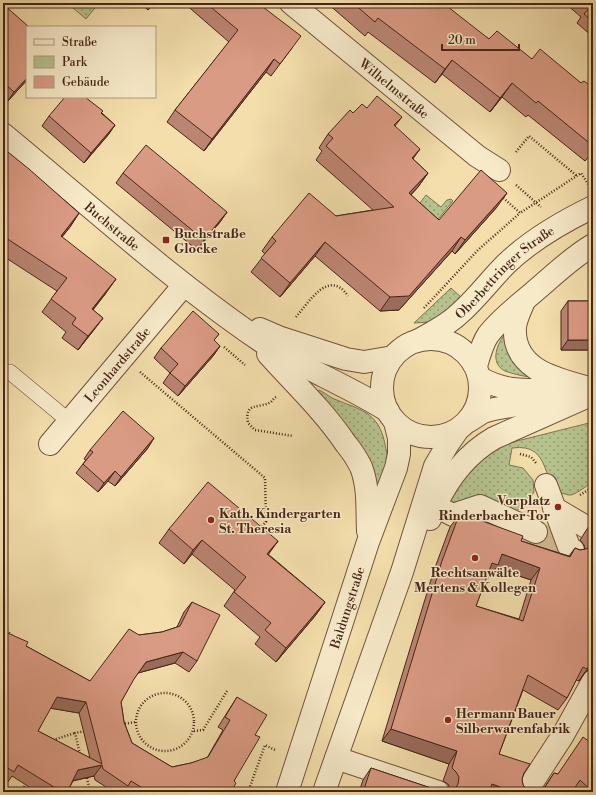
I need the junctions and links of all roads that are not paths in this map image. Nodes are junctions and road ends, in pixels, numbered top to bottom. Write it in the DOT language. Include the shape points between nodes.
graph roads {
  1 [pos="291,3"];
  2 [pos="3,134"];
  3 [pos="499,170"];
  4 [pos="593,207"];
  5 [pos="591,248"];
  6 [pos="184,285"];
  7 [pos="524,301"];
  8 [pos="225,315"];
  9 [pos="247,331"];
  10 [pos="419,340"];
  11 [pos="393,357"];
  12 [pos="10,372"];
  13 [pos="478,372"];
  14 [pos="593,392"];
  15 [pos="391,416"];
  16 [pos="69,421"];
  17 [pos="463,426"];
  18 [pos="50,444"];
  19 [pos="546,485"];
  20 [pos="554,508"];
  21 [pos="443,510"];
  22 [pos="593,531"];
  23 [pos="368,542"];
  24 [pos="573,550"];
  25 [pos="402,572"];
  26 [pos="593,681"];
  27 [pos="336,758"];
  28 [pos="286,792"];
  29 [pos="324,792"];
  30 [pos="438,792"];
  31 [pos="526,792"];
  1 -- 3 [label="street, Wilhelmstraße" via="477,156"];
  2 -- 6 [label="street, Buchstraße"];
  4 -- 10 [label="street, Oberbettringer Straße" via="559,224 507,263 460,314"];
  5 -- 7 [label="street"];
  6 -- 8 [label="street, Buchstraße"];
  6 -- 16 [label="street, Leonhardstraße"];
  7 -- 13 [label="street" via="487,336 481,349"];
  7 -- 14 [label="street" via="515,327 519,350 526,361 539,372"];
  8 -- 9 [label="street, Buchstraße"];
  8 -- 11 [label="street, Buchstraße" via="281,338 346,359 364,362"];
  9 -- 15 [label="street, Buchstraße" via="290,360 368,398"];
  9 -- 23 [label="street" via="333,425 353,453 364,479"];
  10 -- 11 [label="street" via="404,347"];
  10 -- 13 [label="street" via="436,339 452,343 466,352"];
  11 -- 15 [label="street" via="382,383 383,398"];
  12 -- 16 [label="lane"];
  13 -- 14 [label="street" via="493,385 502,388"];
  13 -- 17 [label="street" via="481,393 479,401 477,408"];
  14 -- 17 [label="street" via="494,409 483,412"];
  14 -- 25 [label="street" via="494,438 480,446 463,462 433,510 422,541"];
  15 -- 17 [label="street" via="405,430 431,438 445,436"];
  15 -- 23 [label="street, Baldungstraße" via="399,438 399,454"];
  16 -- 18 [label="street, Leonhardstraße"];
  17 -- 25 [label="street" via="435,466"];
  19 -- 20 [label="street"];
  20 -- 21 [label="street" via="530,529 480,506 453,515"];
  20 -- 22 [label="street"];
  20 -- 24 [label="street" via="569,547"];
  23 -- 28 [label="street, Baldungstraße"];
  25 -- 27 [label="street"];
  26 -- 31 [label="street" via="563,735"];
  27 -- 29 [label="street"];
  27 -- 30 [label="street"];
}
